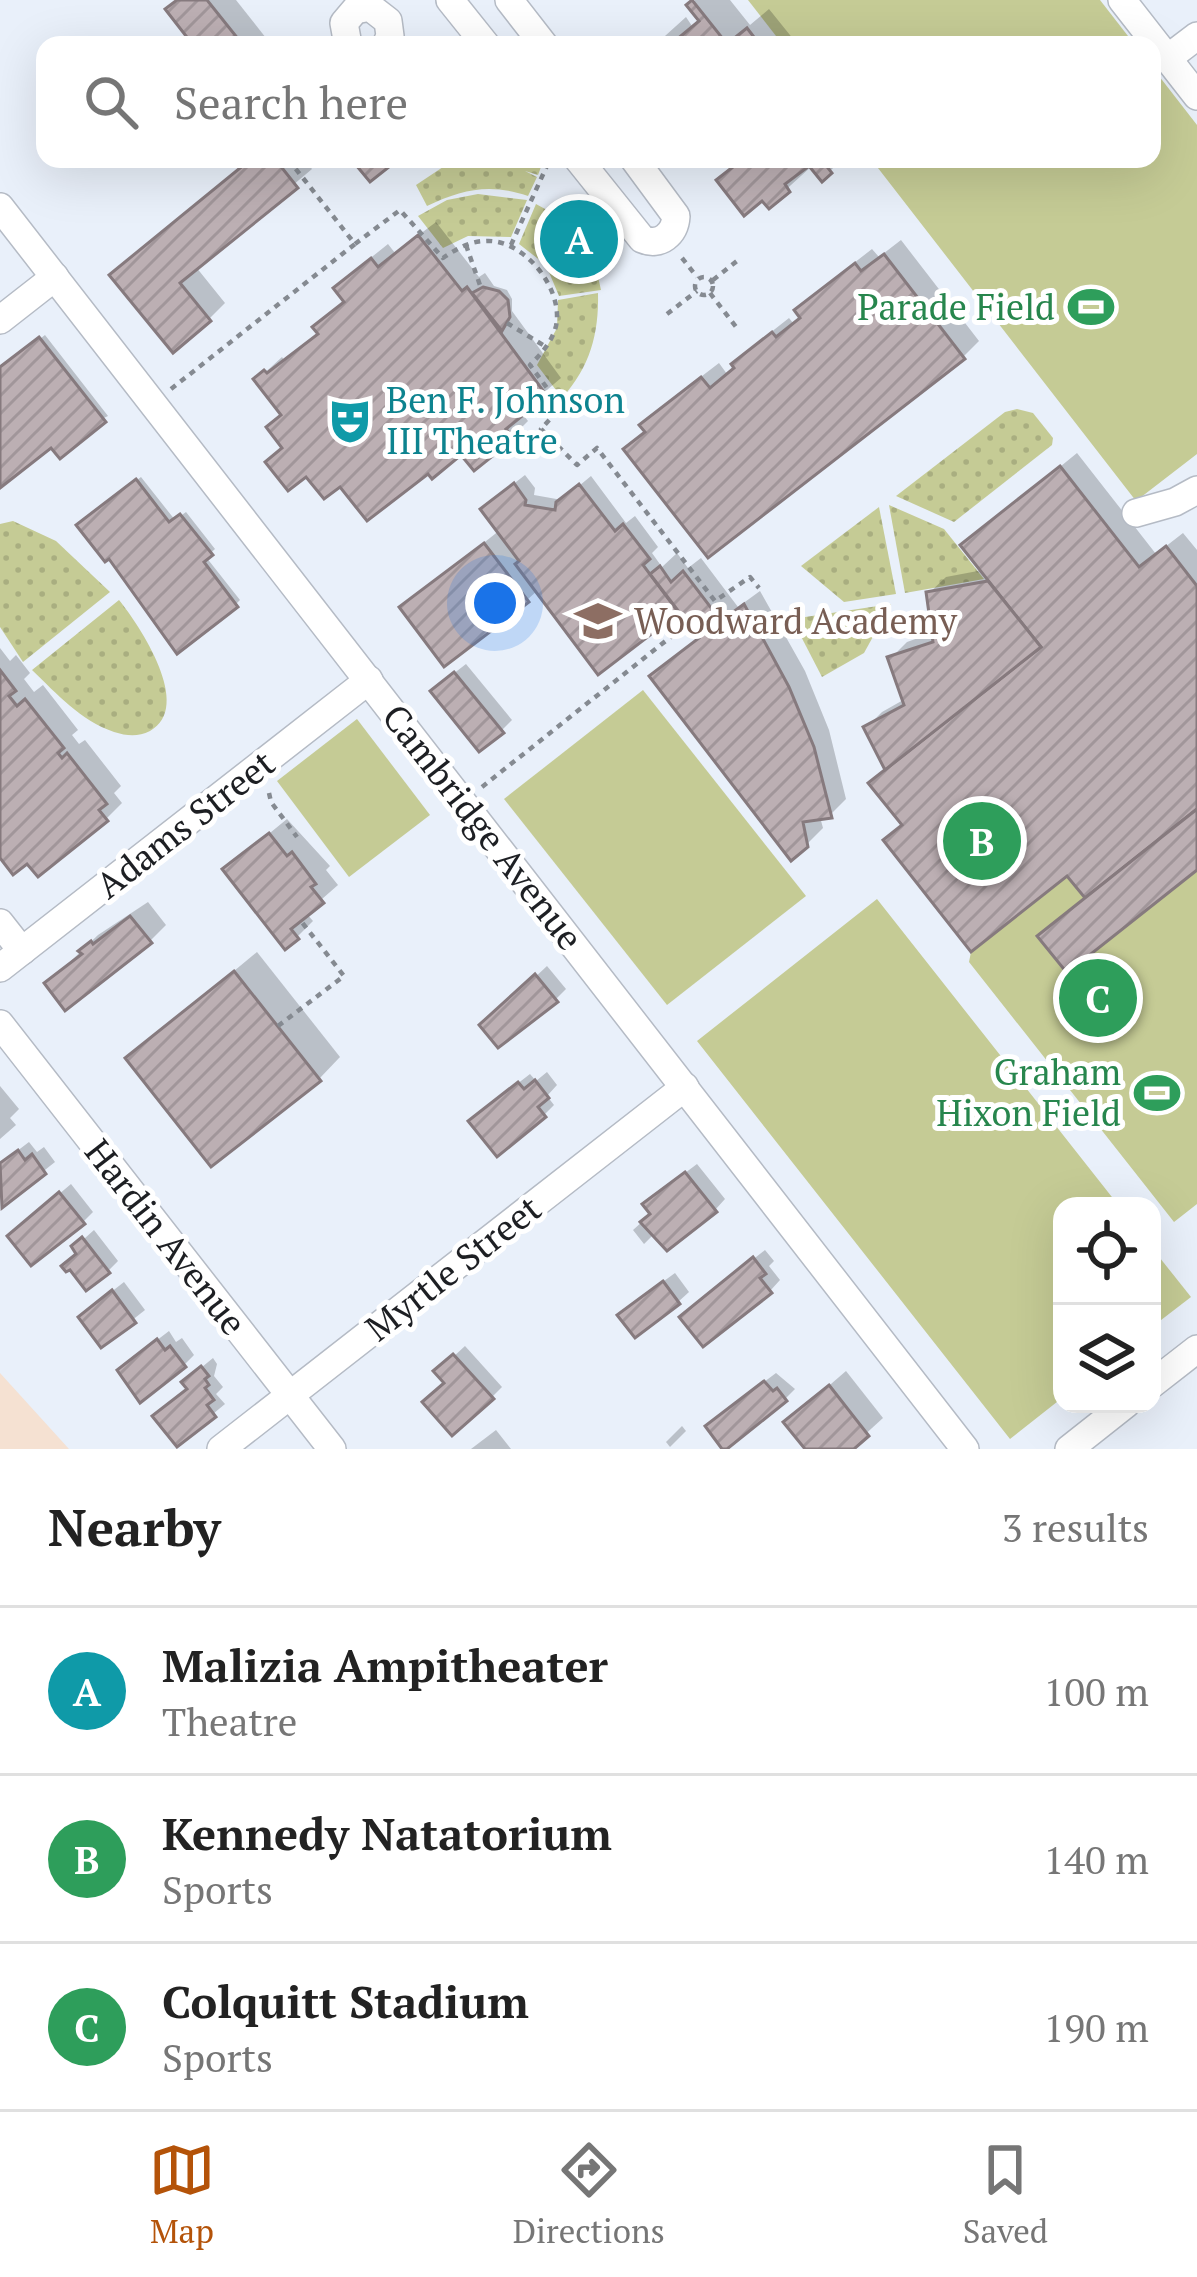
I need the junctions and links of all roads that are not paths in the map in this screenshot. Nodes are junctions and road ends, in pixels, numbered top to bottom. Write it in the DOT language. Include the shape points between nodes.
graph roads {
  1 [pos="450,0"];
  2 [pos="508,0"];
  3 [pos="1123,0"];
  4 [pos="394,8"];
  5 [pos="346,36"];
  6 [pos="479,36"];
  7 [pos="537,36"];
  8 [pos="1151,36"];
  9 [pos="1197,36"];
  10 [pos="1161,49"];
  11 [pos="1168,58"];
  12 [pos="1197,96"];
  13 [pos="585,168"];
  14 [pos="641,168"];
  15 [pos="0,207"];
  16 [pos="55,277"];
  17 [pos="0,320"];
  18 [pos="1197,490"];
  19 [pos="1136,513"];
  20 [pos="369,680"];
  21 [pos="0,923"];
  22 [pos="11,960"];
  23 [pos="0,1024"];
  24 [pos="685,1087"];
  25 [pos="1197,1349"];
  26 [pos="1161,1377"];
  27 [pos="290,1395"];
  28 [pos="1115,1413"];
  29 [pos="220,1449"];
  30 [pos="332,1449"];
  31 [pos="965,1449"];
  32 [pos="1069,1449"];
  1 -- 6 [label="street"];
  2 -- 7 [label="street"];
  3 -- 8 [label="street"];
  4 -- 5 [label="street" via="355,10 344,23"];
  9 -- 11 [label="street"];
  10 -- 11 [label="street"];
  11 -- 12 [label="street"];
  13 -- 14 [label="street" via="642,239 653,242 672,231 676,216"];
  15 -- 16 [label="street, Cambridge Avenue"];
  16 -- 17 [label="street"];
  16 -- 20 [label="street, Cambridge Avenue"];
  18 -- 19 [label="street"];
  20 -- 22 [label="street, Adams Street"];
  20 -- 24 [label="street, Cambridge Avenue"];
  21 -- 22 [label="street"];
  23 -- 27 [label="street, Hardin Avenue"];
  24 -- 27 [label="street, Myrtle Street"];
  24 -- 31 [label="street, Cambridge Avenue"];
  25 -- 26 [label="street"];
  27 -- 29 [label="street, Myrtle Street"];
  27 -- 30 [label="street, Hardin Avenue"];
  28 -- 32 [label="street"];
}
